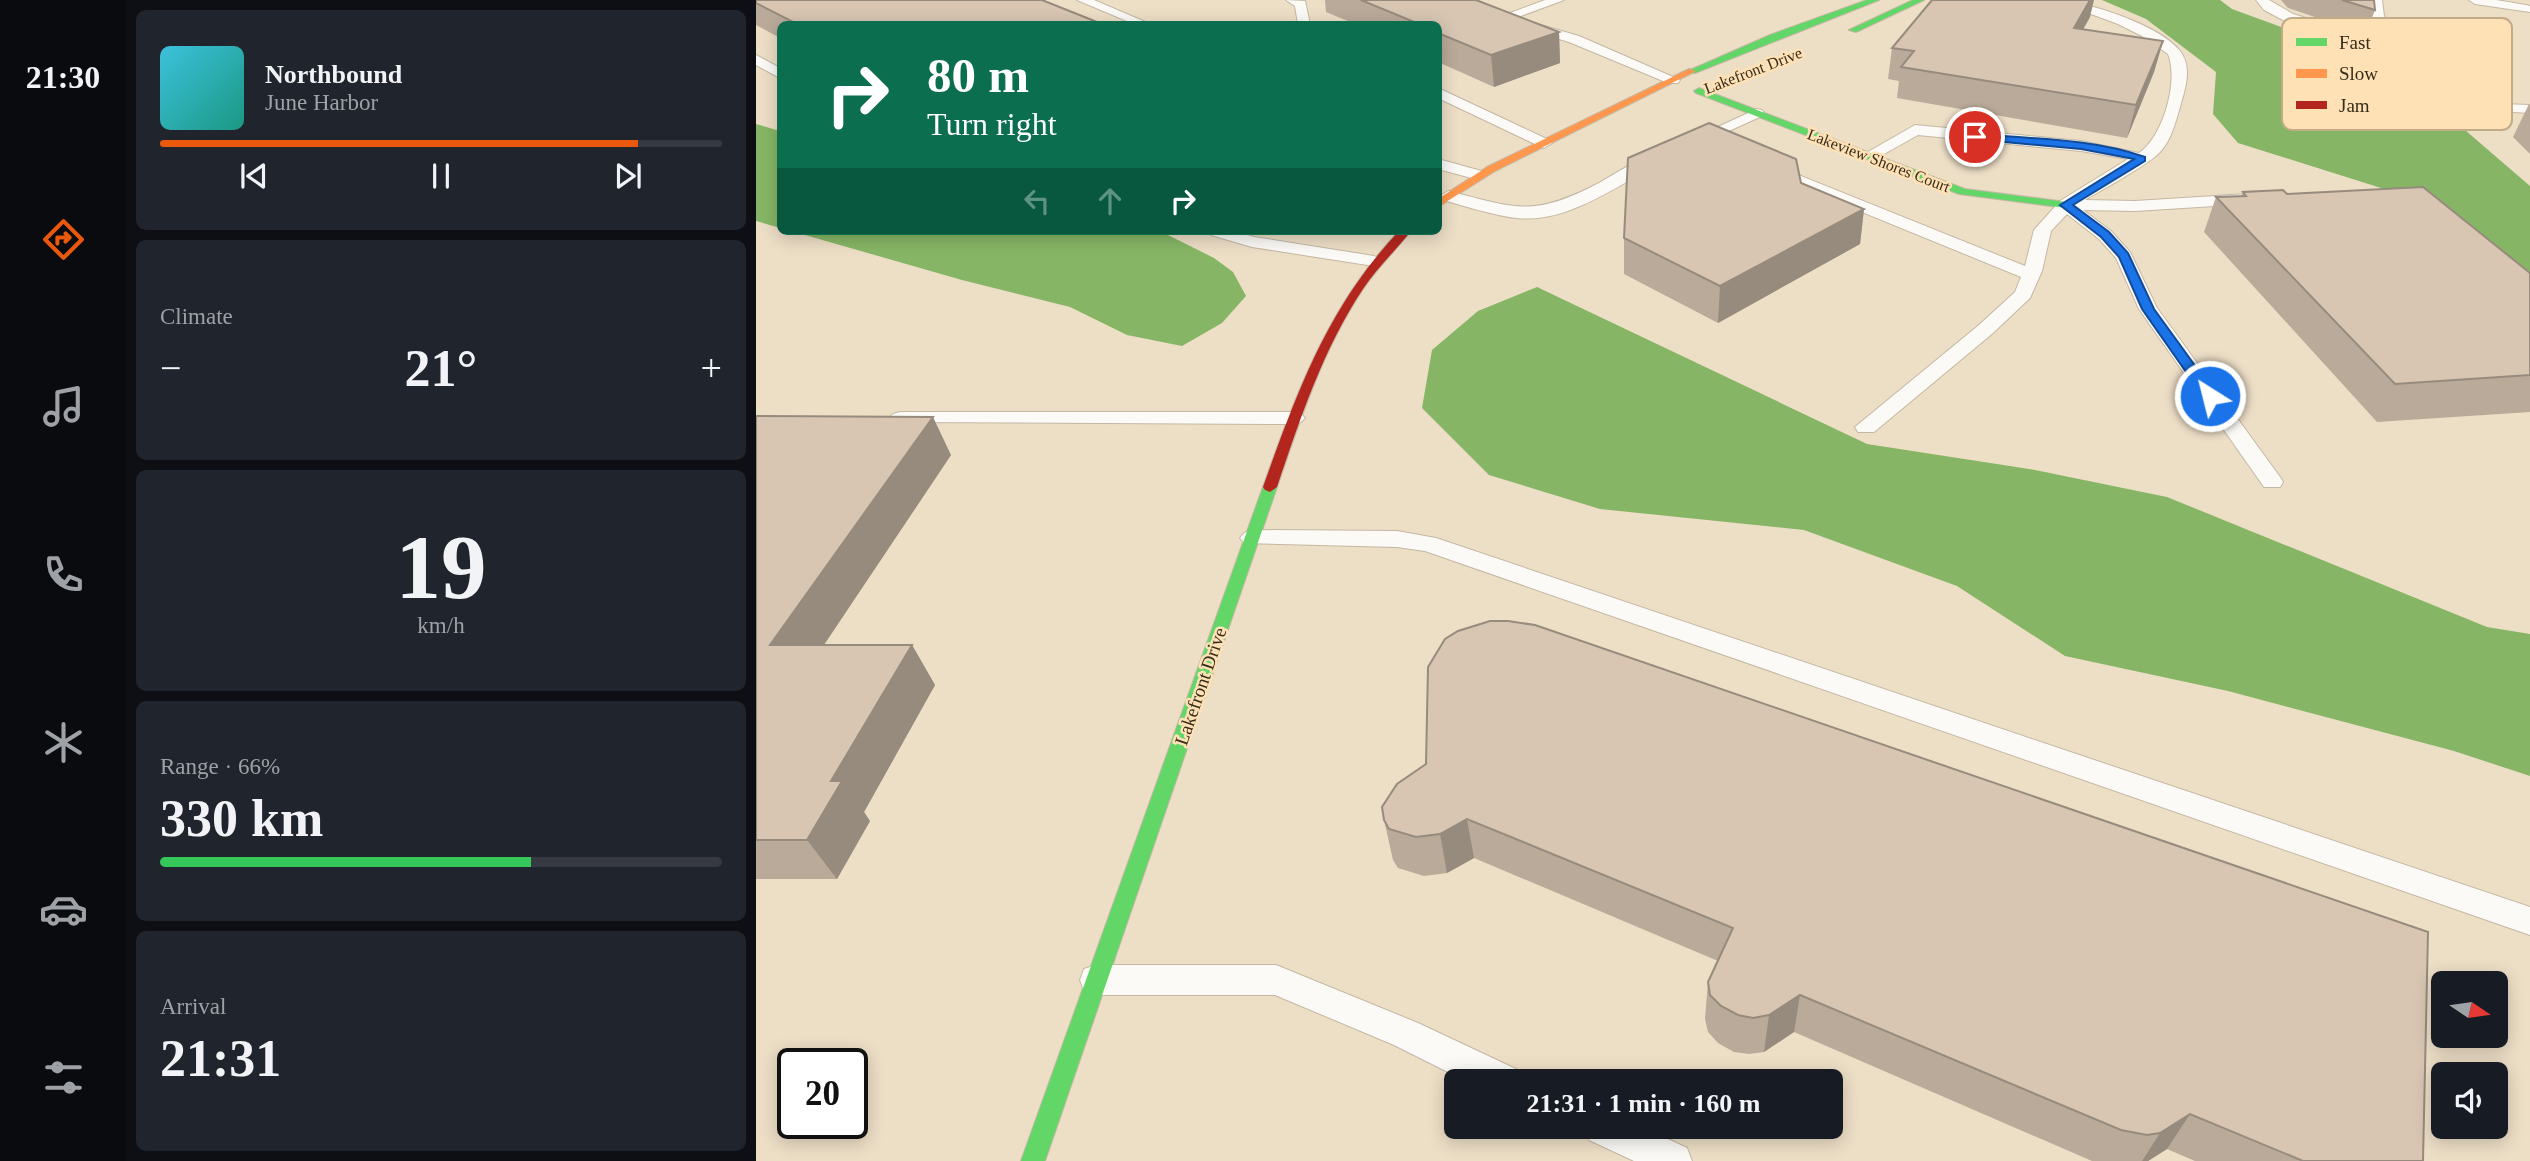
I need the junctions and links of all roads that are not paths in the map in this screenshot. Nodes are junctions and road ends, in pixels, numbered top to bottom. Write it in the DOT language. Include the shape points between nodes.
graph roads {
  1 [pos="1083,0"];
  2 [pos="1558,0"];
  3 [pos="1875,0"];
  4 [pos="1920,0"];
  5 [pos="2059,0"];
  6 [pos="2262,0"];
  7 [pos="2376,0"];
  8 [pos="2475,0"];
  9 [pos="1302,1"];
  10 [pos="2526,9"];
  11 [pos="2291,18"];
  12 [pos="2379,18"];
  13 [pos="1136,21"];
  14 [pos="1304,21"];
  15 [pos="1837,37"];
  16 [pos="756,59"];
  17 [pos="777,72"];
  18 [pos="1673,80"];
  19 [pos="1722,82"];
  20 [pos="1442,94"];
  21 [pos="1686,95"];
  22 [pos="2512,108"];
  23 [pos="2530,109"];
  24 [pos="1757,113"];
  25 [pos="1581,127"];
  26 [pos="1698,140"];
  27 [pos="1544,143"];
  28 [pos="1724,150"];
  29 [pos="1869,156"];
  30 [pos="2142,159"];
  31 [pos="1749,161"];
  32 [pos="1442,165"];
  33 [pos="1479,175"];
  34 [pos="2258,199"];
  35 [pos="1443,200"];
  36 [pos="2066,205"];
  37 [pos="1230,235"];
  38 [pos="1401,235"];
  39 [pos="1374,261"];
  40 [pos="2031,275"];
  41 [pos="881,418"];
  42 [pos="1294,418"];
  43 [pos="1866,427"];
  44 [pos="2272,482"];
  45 [pos="1252,538"];
  46 [pos="2530,921"];
  47 [pos="1096,980"];
  48 [pos="1479,1069"];
  49 [pos="1627,1139"];
  50 [pos="1033,1161"];
  51 [pos="1674,1161"];
  1 -- 13 [label="lane"];
  2 -- 18 [label="lane" via="1499,15"];
  3 -- 18 [label="street, Lakefront Drive"];
  4 -- 15 [label="street"];
  5 -- 30 [label="lane" via="2123,22 2174,52 2181,80 2155,149"];
  6 -- 11 [label="lane"];
  7 -- 12 [label="lane"];
  8 -- 10 [label="lane"];
  9 -- 14 [label="lane"];
  16 -- 17 [label="lane"];
  18 -- 25 [label="street, Lakefront Drive"];
  19 -- 21 [label="street, Lakefront Drive"];
  20 -- 27 [label="lane"];
  21 -- 24 [label="street, Lakeview Shores Court"];
  21 -- 25 [label="street, Lakefront Drive"];
  22 -- 23 [label="lane"];
  24 -- 26 [label="lane"];
  24 -- 29 [label="street, Lakeview Shores Court"];
  25 -- 27 [label="street, Lakefront Drive"];
  26 -- 28 [label="lane"];
  26 -- 35 [label="lane" via="1623,174 1572,204 1543,212 1518,213"];
  27 -- 33 [label="street, Lakefront Drive"];
  29 -- 30 [label="lane" via="1915,130 2081,146"];
  29 -- 36 [label="street, Lakeview Shores Court" via="1963,192"];
  30 -- 36 [label="lane"];
  31 -- 40 [label="lane"];
  32 -- 33 [label="lane"];
  33 -- 35 [label="street, Lakefront Drive"];
  34 -- 36 [label="lane"];
  36 -- 40 [label="lane" via="2043,230"];
  36 -- 44 [label="lane" via="2124,256 2148,309"];
  37 -- 39 [label="lane"];
  38 -- 39 [label="street, Lakefront Drive"];
  39 -- 42 [label="street, Lakefront Drive" via="1341,306"];
  40 -- 43 [label="lane" via="2023,293 1992,324"];
  41 -- 42 [label="lane"];
  42 -- 45 [label="street, Lakefront Drive"];
  45 -- 46 [label="lane" via="1397,539 1428,544"];
  45 -- 47 [label="street, Lakefront Drive"];
  47 -- 48 [label="lane" via="1276,980"];
  47 -- 50 [label="street, Lakefront Drive"];
  49 -- 51 [label="lane"];
}
